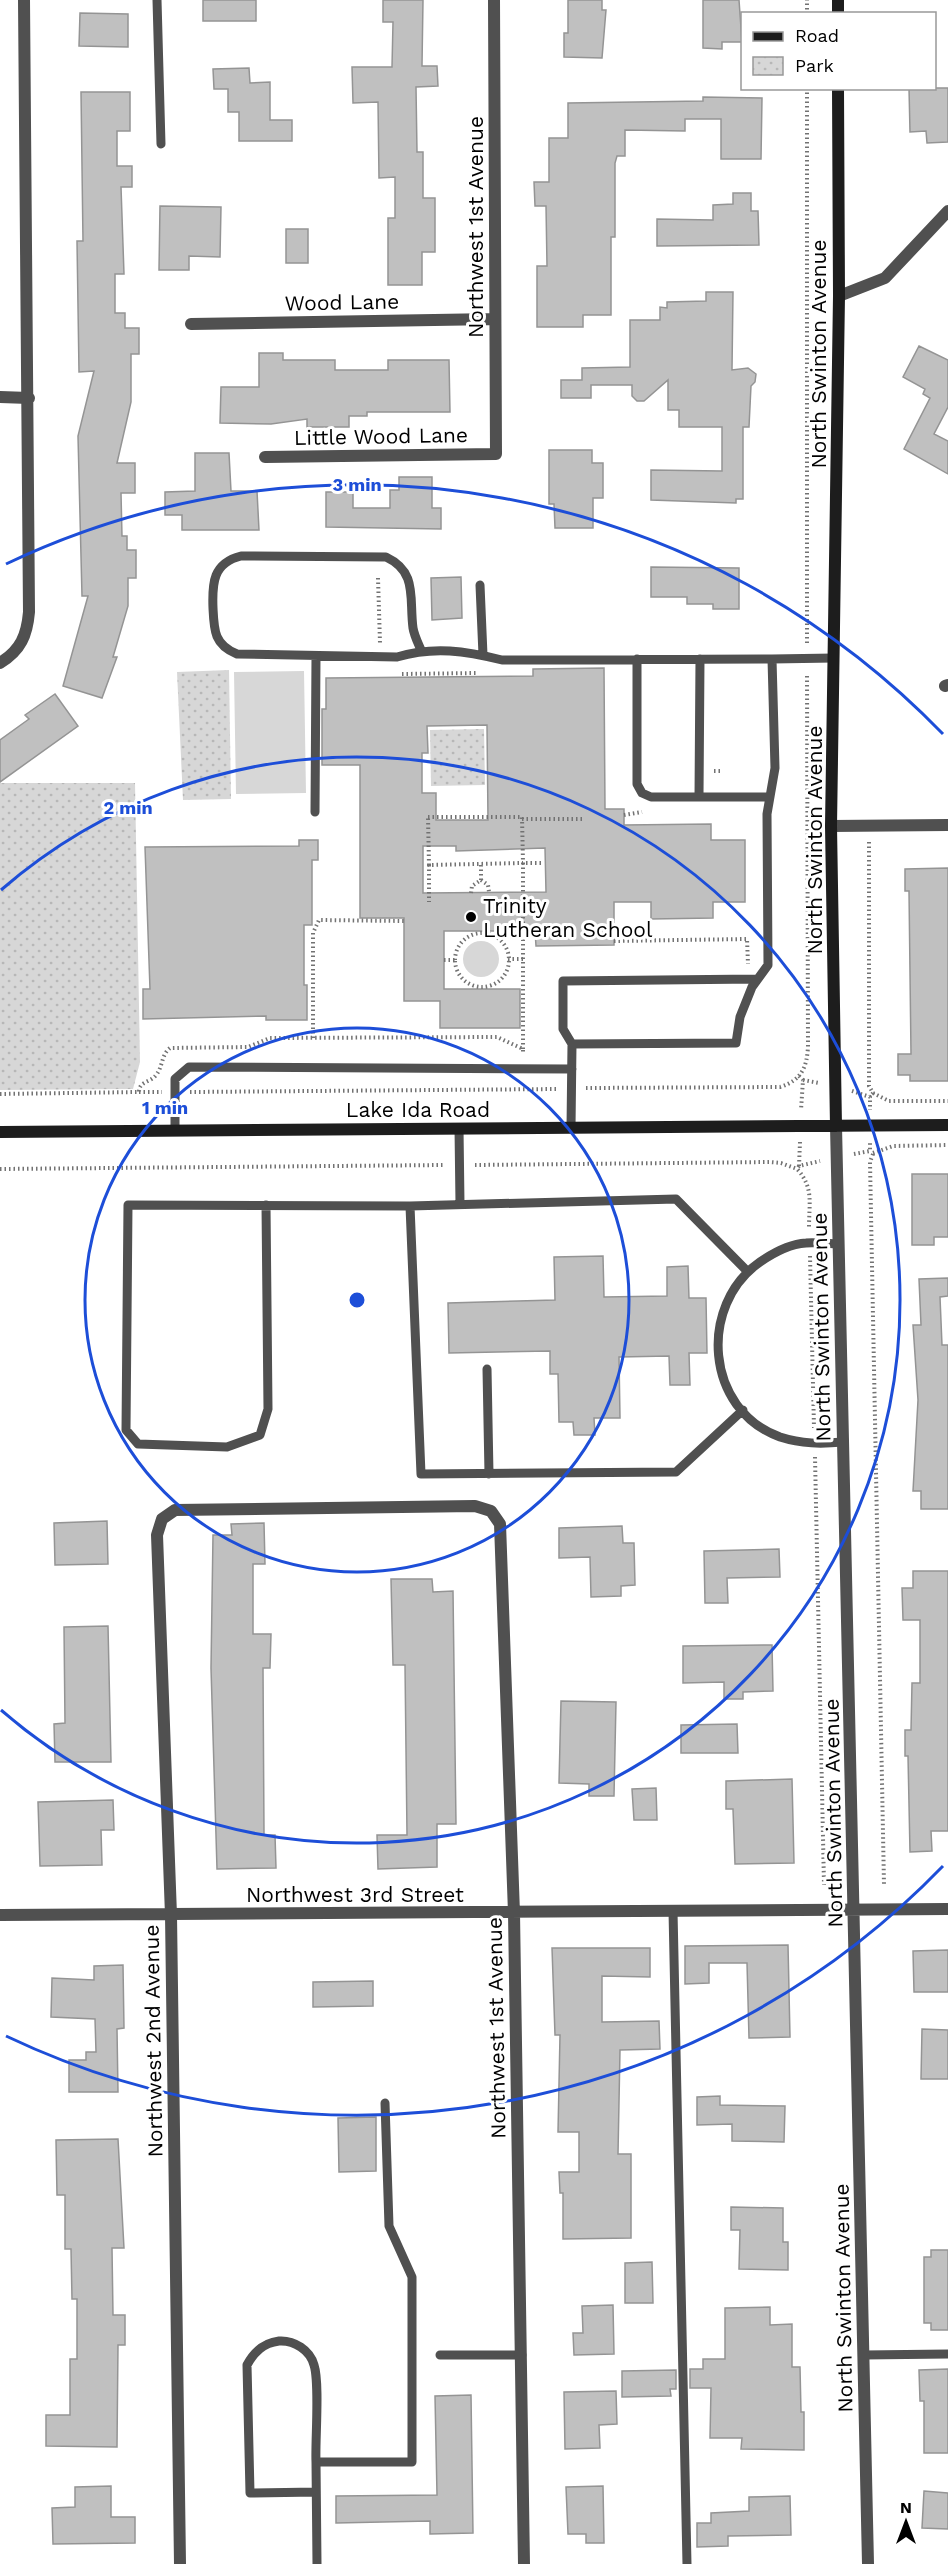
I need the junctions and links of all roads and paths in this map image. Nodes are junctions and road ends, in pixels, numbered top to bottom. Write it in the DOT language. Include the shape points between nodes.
graph roads {
  1 [pos="24,0"];
  2 [pos="157,0"];
  3 [pos="494,0"];
  4 [pos="838,90"];
  5 [pos="161,144"];
  6 [pos="948,211"];
  7 [pos="839,296"];
  8 [pos="494,319"];
  9 [pos="191,324"];
  10 [pos="0,398"];
  11 [pos="29,398"];
  12 [pos="496,454"];
  13 [pos="266,457"];
  14 [pos="480,585"];
  15 [pos="421,650"];
  16 [pos="483,655"];
  17 [pos="316,656"];
  18 [pos="834,658"];
  19 [pos="637,659"];
  20 [pos="700,659"];
  21 [pos="772,659"];
  22 [pos="0,663"];
  23 [pos="699,771"];
  24 [pos="723,771"];
  25 [pos="699,797"];
  26 [pos="770,797"];
  27 [pos="315,812"];
  28 [pos="522,819"];
  29 [pos="584,819"];
  30 [pos="948,825"];
  31 [pos="831,826"];
  32 [pos="869,826"];
  33 [pos="523,863"];
  34 [pos="541,863"];
  35 [pos="481,864"];
  36 [pos="429,865"];
  37 [pos="481,880"];
  38 [pos="471,892"];
  39 [pos="489,892"];
  40 [pos="429,902"];
  41 [pos="404,921"];
  42 [pos="750,934"];
  43 [pos="747,939"];
  44 [pos="614,941"];
  45 [pos="508,959"];
  46 [pos="523,959"];
  47 [pos="444,960"];
  48 [pos="455,960"];
  49 [pos="753,979"];
  50 [pos="313,1038"];
  51 [pos="572,1044"];
  52 [pos="523,1049"];
  53 [pos="572,1069"];
  54 [pos="948,1101"];
  55 [pos="948,1125"];
  56 [pos="836,1126"];
  57 [pos="459,1128"];
  58 [pos="571,1128"];
  59 [pos="175,1130"];
  60 [pos="0,1132"];
  61 [pos="948,1145"];
  62 [pos="460,1165"];
  63 [pos="0,1169"];
  64 [pos="460,1204"];
  65 [pos="266,1206"];
  66 [pos="410,1206"];
  67 [pos="809,1243"];
  68 [pos="838,1244"];
  69 [pos="747,1271"];
  70 [pos="487,1369"];
  71 [pos="743,1410"];
  72 [pos="843,1442"];
  73 [pos="814,1444"];
  74 [pos="489,1474"];
  75 [pos="162,1519"];
  76 [pos="824,1885"];
  77 [pos="884,1885"];
  78 [pos="855,1910"];
  79 [pos="948,1910"];
  80 [pos="673,1911"];
  81 [pos="514,1912"];
  82 [pos="0,1915"];
  83 [pos="171,1915"];
  84 [pos="385,2103"];
  85 [pos="948,2354"];
  86 [pos="441,2355"];
  87 [pos="522,2355"];
  88 [pos="864,2355"];
  89 [pos="316,2462"];
  90 [pos="316,2492"];
  91 [pos="180,2564"];
  92 [pos="317,2564"];
  93 [pos="524,2564"];
  94 [pos="687,2564"];
  95 [pos="868,2564"];
  1 -- 11 [label="street"];
  2 -- 5 [label="lane"];
  3 -- 8 [label="street, Northwest 1st Avenue"];
  4 -- 7 [label="street, North Swinton Avenue"];
  6 -- 7 [label="street" via="885,278"];
  7 -- 18 [label="street, North Swinton Avenue"];
  8 -- 9 [label="street, Wood Lane"];
  8 -- 12 [label="street, Northwest 1st Avenue"];
  10 -- 11 [label="street"];
  11 -- 22 [label="street" via="27,631 16,652"];
  12 -- 13 [label="street, Little Wood Lane"];
  14 -- 16 [label="lane"];
  15 -- 16 [label="lane" via="460,650"];
  15 -- 17 [label="lane" via="398,657"];
  15 -- 17 [label="lane" via="413,629 410,579 396,562 386,557 241,556 224,563 212,586 214,634 219,643 237,654"];
  16 -- 19 [label="lane" via="502,660"];
  17 -- 27 [label="lane"];
  18 -- 21 [label="lane"];
  18 -- 31 [label="street, North Swinton Avenue"];
  19 -- 20 [label="lane"];
  19 -- 25 [label="lane" via="639,789 651,797"];
  20 -- 21 [label="lane"];
  20 -- 23 [label="lane"];
  21 -- 26 [label="lane" via="775,768"];
  23 -- 24 [label="path"];
  23 -- 25 [label="lane"];
  25 -- 26 [label="lane"];
  26 -- 49 [label="lane" via="768,965"];
  28 -- 29 [label="path"];
  28 -- 33 [label="path"];
  28 -- 36 [label="path" via="428,817"];
  30 -- 32 [label="street"];
  31 -- 32 [label="street"];
  31 -- 56 [label="street, North Swinton Avenue"];
  32 -- 54 [label="path" via="871,1095 889,1101"];
  33 -- 34 [label="path"];
  33 -- 35 [label="path"];
  33 -- 46 [label="path"];
  35 -- 36 [label="path"];
  35 -- 37 [label="path"];
  36 -- 40 [label="path"];
  37 -- 38 [label="path" via="472,886"];
  37 -- 39 [label="path" via="488,885"];
  41 -- 50 [label="path" via="319,920 313,933"];
  42 -- 43 [label="path"];
  43 -- 44 [label="path"];
  43 -- 49 [label="path"];
  45 -- 46 [label="path"];
  45 -- 48 [label="path" via="499,939 482,932 460,944"];
  45 -- 48 [label="path" via="501,978 483,988 461,977"];
  46 -- 52 [label="path"];
  47 -- 48 [label="path"];
  49 -- 51 [label="lane" via="736,1043"];
  49 -- 51 [label="lane" via="563,981 563,1029"];
  51 -- 53 [label="lane"];
  53 -- 58 [label="lane"];
  53 -- 59 [label="lane" via="189,1067 175,1079"];
  55 -- 56 [label="street, Lake Ida Road"];
  56 -- 58 [label="street, Lake Ida Road"];
  56 -- 68 [label="street, North Swinton Avenue"];
  57 -- 58 [label="street, Lake Ida Road"];
  57 -- 59 [label="street, Lake Ida Road"];
  57 -- 62 [label="lane"];
  59 -- 60 [label="street, Lake Ida Road"];
  61 -- 77 [label="path" via="893,1146 872,1152"];
  62 -- 63 [label="path"];
  62 -- 64 [label="lane"];
  62 -- 67 [label="path" via="781,1163 798,1168 807,1180"];
  64 -- 66 [label="lane"];
  64 -- 69 [label="lane" via="676,1199"];
  65 -- 65 [label="lane" via="128,1205 126,1430 138,1444 227,1447 260,1435 267,1409"];
  65 -- 66 [label="lane"];
  66 -- 74 [label="lane" via="420,1474"];
  67 -- 68 [label="lane"];
  67 -- 69 [label="lane" via="774,1252"];
  67 -- 73 [label="path"];
  68 -- 72 [label="street, North Swinton Avenue"];
  69 -- 71 [label="lane" via="728,1298 718,1330 718,1362 730,1393"];
  70 -- 74 [label="lane"];
  71 -- 73 [label="lane" via="778,1436"];
  71 -- 74 [label="lane" via="676,1472"];
  72 -- 73 [label="lane"];
  72 -- 78 [label="street, North Swinton Avenue"];
  73 -- 76 [label="path"];
  75 -- 81 [label="street, Northwest 1st Avenue" via="175,1510 475,1506 491,1511 500,1524"];
  75 -- 83 [label="street, Northwest 2nd Avenue" via="158,1535"];
  78 -- 79 [label="street, Northwest 3rd Street"];
  78 -- 80 [label="street, Northwest 3rd Street"];
  78 -- 88 [label="street, North Swinton Avenue"];
  80 -- 81 [label="street, Northwest 3rd Street"];
  80 -- 94 [label="lane"];
  81 -- 83 [label="street, Northwest 3rd Street"];
  81 -- 87 [label="street, Northwest 1st Avenue"];
  82 -- 83 [label="street, Northwest 3rd Street"];
  83 -- 91 [label="street, Northwest 2nd Avenue"];
  84 -- 89 [label="lane" via="389,2226 412,2277 412,2462"];
  85 -- 88 [label="lane"];
  86 -- 87 [label="lane"];
  87 -- 93 [label="street, Northwest 1st Avenue"];
  88 -- 95 [label="street, North Swinton Avenue"];
  89 -- 90 [label="lane"];
  89 -- 90 [label="lane" via="315,2366 302,2348 281,2341 270,2342 252,2355 247,2365 250,2493"];
  90 -- 92 [label="lane"];
}
